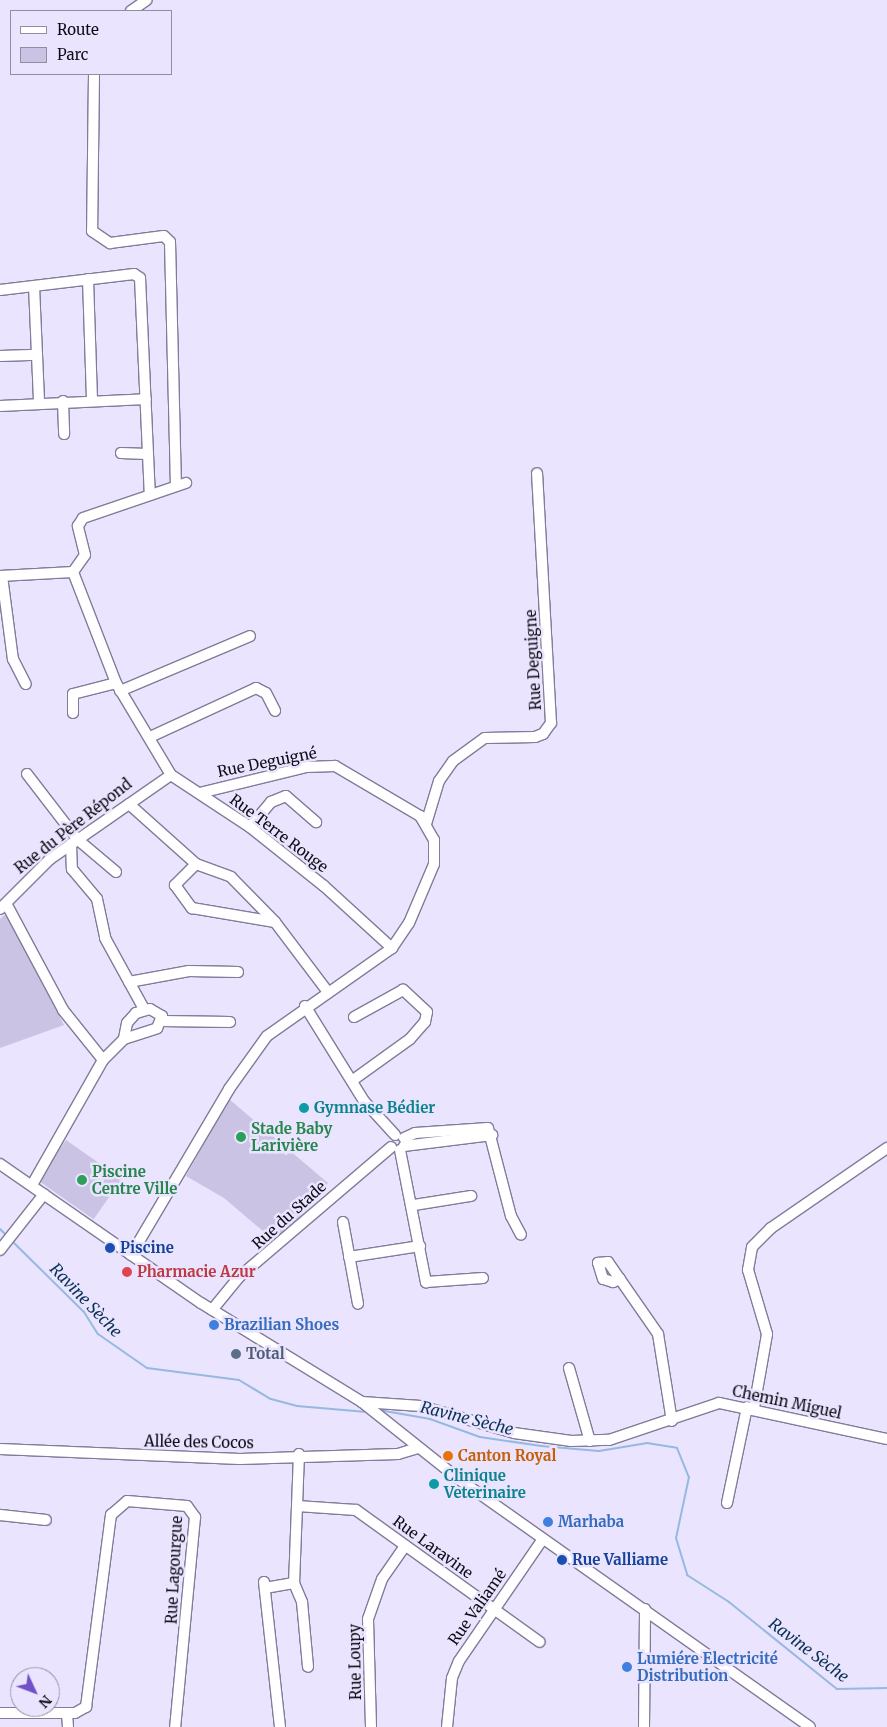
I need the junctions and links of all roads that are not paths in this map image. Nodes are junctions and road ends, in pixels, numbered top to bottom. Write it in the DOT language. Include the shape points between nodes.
graph roads {
  1 [pos="147,0"];
  2 [pos="132,10"];
  3 [pos="94,75"];
  4 [pos="88,279"];
  5 [pos="34,286"];
  6 [pos="4,289"];
  7 [pos="0,296"];
  8 [pos="37,354"];
  9 [pos="0,356"];
  10 [pos="146,399"];
  11 [pos="92,400"];
  12 [pos="63,401"];
  13 [pos="39,402"];
  14 [pos="0,406"];
  15 [pos="64,434"];
  16 [pos="121,453"];
  17 [pos="147,454"];
  18 [pos="537,473"];
  19 [pos="150,495"];
  20 [pos="73,572"];
  21 [pos="1,576"];
  22 [pos="250,636"];
  23 [pos="26,684"];
  24 [pos="118,687"];
  25 [pos="275,711"];
  26 [pos="73,713"];
  27 [pos="150,737"];
  28 [pos="27,774"];
  29 [pos="172,775"];
  30 [pos="200,793"];
  31 [pos="128,804"];
  32 [pos="316,822"];
  33 [pos="426,824"];
  34 [pos="250,827"];
  35 [pos="74,842"];
  36 [pos="196,864"];
  37 [pos="116,872"];
  38 [pos="3,907"];
  39 [pos="275,922"];
  40 [pos="392,948"];
  41 [pos="238,972"];
  42 [pos="129,982"];
  43 [pos="328,992"];
  44 [pos="306,1006"];
  45 [pos="144,1010"];
  46 [pos="354,1016"];
  47 [pos="162,1021"];
  48 [pos="230,1022"];
  49 [pos="124,1039"];
  50 [pos="104,1060"];
  51 [pos="353,1080"];
  52 [pos="399,1143"];
  53 [pos="887,1148"];
  54 [pos="0,1164"];
  55 [pos="32,1185"];
  56 [pos="44,1194"];
  57 [pos="471,1196"];
  58 [pos="414,1205"];
  59 [pos="343,1222"];
  60 [pos="521,1235"];
  61 [pos="420,1246"];
  62 [pos="2,1249"];
  63 [pos="131,1256"];
  64 [pos="349,1257"];
  65 [pos="0,1258"];
  66 [pos="483,1278"];
  67 [pos="620,1279"];
  68 [pos="358,1304"];
  69 [pos="212,1310"];
  70 [pos="569,1368"];
  71 [pos="366,1405"];
  72 [pos="750,1408"];
  73 [pos="672,1421"];
  74 [pos="887,1439"];
  75 [pos="590,1440"];
  76 [pos="414,1445"];
  77 [pos="0,1449"];
  78 [pos="299,1454"];
  79 [pos="727,1503"];
  80 [pos="297,1506"];
  81 [pos="0,1515"];
  82 [pos="46,1520"];
  83 [pos="543,1539"];
  84 [pos="405,1546"];
  85 [pos="294,1582"];
  86 [pos="493,1609"];
  87 [pos="645,1609"];
  88 [pos="540,1642"];
  89 [pos="308,1668"];
  90 [pos="71,1713"];
  91 [pos="0,1714"];
  92 [pos="68,1727"];
  93 [pos="175,1727"];
  94 [pos="280,1727"];
  95 [pos="371,1727"];
  96 [pos="446,1727"];
  97 [pos="644,1727"];
  98 [pos="810,1727"];
  1 -- 2 [label="street"];
  3 -- 19 [label="street" via="92,231 110,243 164,236 170,242 181,484"];
  4 -- 5 [label="street"];
  4 -- 10 [label="street" via="134,274 140,278"];
  4 -- 11 [label="street"];
  5 -- 6 [label="street"];
  5 -- 8 [label="street"];
  6 -- 7 [label="street"];
  8 -- 9 [label="street"];
  8 -- 13 [label="street"];
  10 -- 11 [label="street"];
  10 -- 17 [label="street"];
  11 -- 12 [label="street"];
  12 -- 13 [label="street"];
  12 -- 15 [label="street"];
  13 -- 14 [label="street"];
  16 -- 17 [label="street"];
  17 -- 19 [label="street"];
  18 -- 33 [label="street, Rue Deguigne" via="551,723 544,734 534,737 485,738 452,761 439,781"];
  19 -- 20 [label="street" via="83,518 78,526 85,555"];
  20 -- 21 [label="street"];
  20 -- 24 [label="street, Rue Terre Rouge"];
  21 -- 23 [label="street" via="12,659"];
  22 -- 24 [label="street"];
  24 -- 26 [label="street" via="73,694"];
  24 -- 27 [label="street, Rue Terre Rouge"];
  25 -- 27 [label="street" via="266,693 256,688"];
  27 -- 29 [label="street, Rue Terre Rouge"];
  28 -- 35 [label="street"];
  29 -- 30 [label="street, Rue Terre Rouge"];
  29 -- 31 [label="street, Rue du Père Répond"];
  30 -- 33 [label="street, Rue Deguigné" via="306,767 335,766 405,804"];
  30 -- 34 [label="street, Rue Terre Rouge"];
  31 -- 35 [label="street, Rue du Père Répond"];
  31 -- 36 [label="street"];
  32 -- 34 [label="street" via="286,796 271,802"];
  33 -- 40 [label="street, Rue Deguigné" via="434,840 434,864 409,923"];
  34 -- 40 [label="street, Rue Terre Rouge"];
  35 -- 37 [label="street"];
  35 -- 38 [label="street, Rue du Père Répond" via="25,881"];
  35 -- 42 [label="street" via="72,869 97,899 103,932"];
  36 -- 39 [label="street" via="231,877"];
  36 -- 39 [label="street" via="175,885 192,908"];
  38 -- 50 [label="street" via="63,1010"];
  39 -- 43 [label="street"];
  40 -- 43 [label="street, Rue Deguigné" via="372,965"];
  41 -- 42 [label="street" via="189,971"];
  42 -- 45 [label="street"];
  43 -- 44 [label="street, Rue Deguigné"];
  44 -- 51 [label="street"];
  44 -- 63 [label="street, Rue Deguigné" via="267,1036 229,1089"];
  45 -- 47 [label="street" via="158,1012"];
  45 -- 49 [label="street" via="127,1023"];
  46 -- 51 [label="street" via="403,990 427,1012 420,1030"];
  47 -- 48 [label="street"];
  47 -- 49 [label="street" via="157,1028"];
  49 -- 50 [label="street"];
  50 -- 55 [label="street"];
  51 -- 52 [label="street" via="364,1101"];
  52 -- 58 [label="street"];
  52 -- 60 [label="street" via="492,1135 511,1216"];
  52 -- 69 [label="street, Rue du Stade" via="239,1277"];
  53 -- 72 [label="street" via="771,1228 752,1247 748,1270 767,1334"];
  54 -- 55 [label="street"];
  55 -- 56 [label="street"];
  56 -- 62 [label="street"];
  56 -- 63 [label="street"];
  57 -- 58 [label="street"];
  58 -- 61 [label="street"];
  59 -- 64 [label="street"];
  61 -- 64 [label="street"];
  61 -- 66 [label="street" via="428,1284"];
  62 -- 65 [label="street"];
  63 -- 69 [label="street"];
  64 -- 68 [label="street"];
  67 -- 73 [label="street" via="658,1334"];
  69 -- 71 [label="street"];
  70 -- 75 [label="street"];
  71 -- 75 [label="street, Chemin Miguel" via="393,1401 514,1433"];
  71 -- 76 [label="street"];
  72 -- 73 [label="street, Chemin Miguel" via="712,1402"];
  72 -- 74 [label="street, Chemin Miguel"];
  72 -- 79 [label="street"];
  73 -- 75 [label="street, Chemin Miguel" via="609,1440"];
  76 -- 78 [label="street, Allée des Cocos" via="398,1454"];
  76 -- 83 [label="street"];
  77 -- 78 [label="street, Allée des Cocos" via="240,1459"];
  78 -- 80 [label="street"];
  80 -- 84 [label="street, Rue Laravine" via="356,1510"];
  80 -- 85 [label="street"];
  81 -- 82 [label="street"];
  83 -- 86 [label="street, Rue Valiamé"];
  83 -- 87 [label="street"];
  84 -- 86 [label="street, Rue Laravine"];
  84 -- 95 [label="street, Rue Loupy" via="382,1579 368,1619"];
  85 -- 89 [label="street" via="302,1602"];
  85 -- 94 [label="street" via="264,1585"];
  86 -- 88 [label="street, Rue Laravine"];
  86 -- 96 [label="street, Rue Valiamé" via="471,1638 452,1678"];
  87 -- 97 [label="street"];
  87 -- 98 [label="street"];
  90 -- 91 [label="street"];
  90 -- 92 [label="street"];
  90 -- 93 [label="street, Rue Lagourgue" via="86,1707 89,1698 111,1515 128,1501 187,1506 195,1517"];
}
